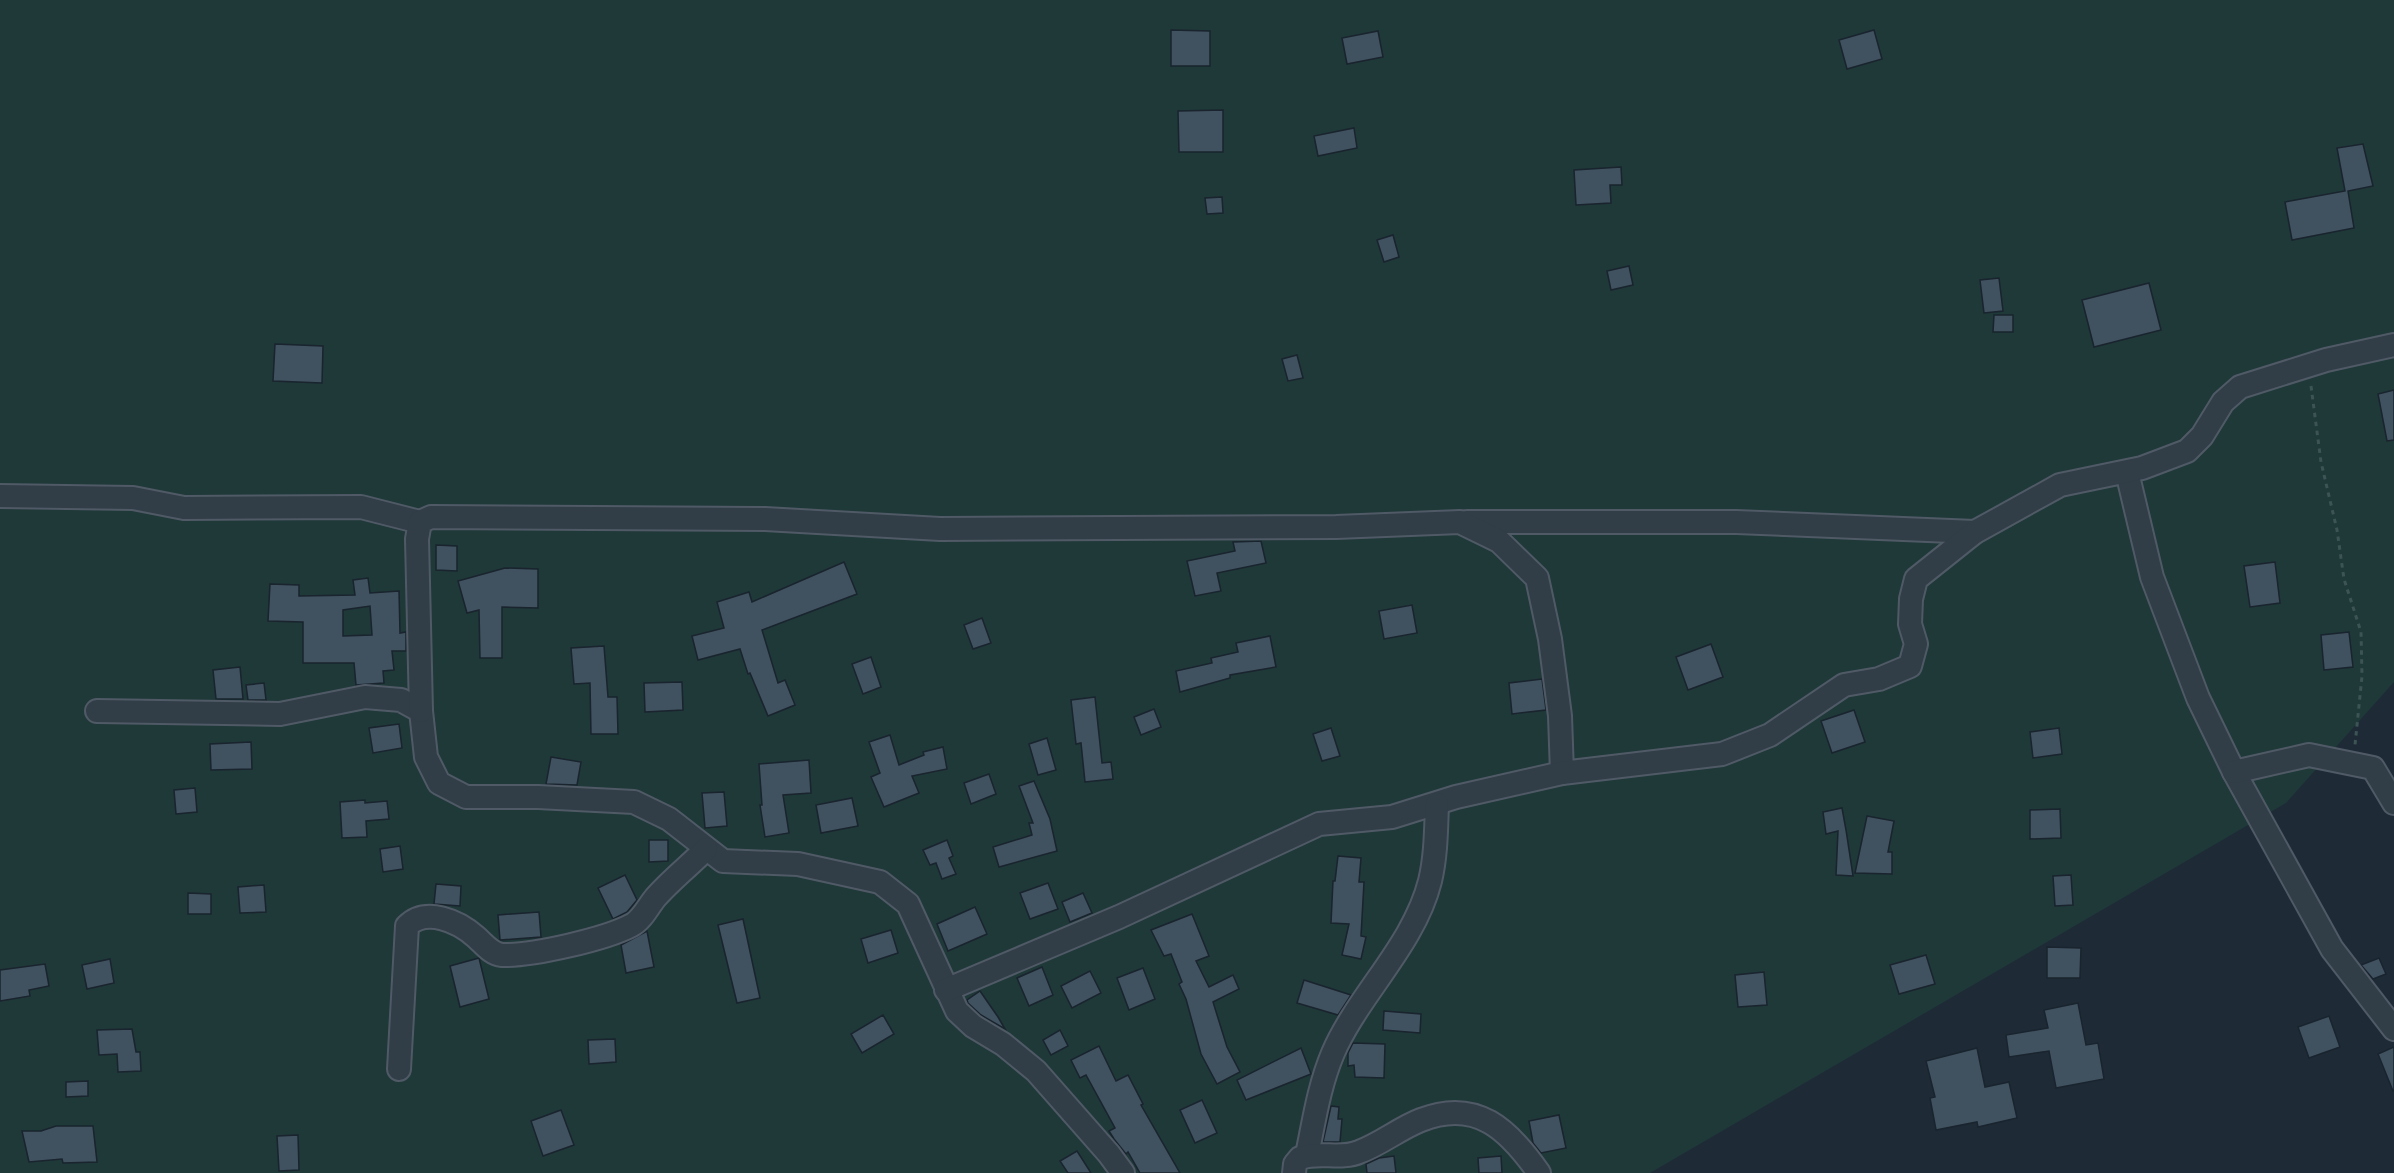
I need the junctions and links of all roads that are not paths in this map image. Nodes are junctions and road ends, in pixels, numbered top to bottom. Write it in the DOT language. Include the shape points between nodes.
graph roads {
  1 [pos="2394,345"];
  2 [pos="2127,471"];
  3 [pos="0,496"];
  4 [pos="420,522"];
  5 [pos="1460,522"];
  6 [pos="1975,532"];
  7 [pos="97,711"];
  8 [pos="421,711"];
  9 [pos="2234,772"];
  10 [pos="1562,773"];
  11 [pos="2394,803"];
  12 [pos="1437,804"];
  13 [pos="706,849"];
  14 [pos="946,990"];
  15 [pos="2394,1029"];
  16 [pos="399,1069"];
  17 [pos="1301,1164"];
  18 [pos="1123,1173"];
  19 [pos="1539,1173"];
  1 -- 2 [label="street" via="2240,387 2223,402 2202,436 2187,451"];
  2 -- 6 [label="street" via="2060,485"];
  2 -- 9 [label="street" via="2152,578 2198,698"];
  3 -- 4 [label="street" via="133,498 184,508 361,507"];
  4 -- 5 [label="street" via="430,517 765,519 940,529 1336,527"];
  4 -- 8 [label="street" via="417,539"];
  5 -- 6 [label="street" via="1736,522"];
  5 -- 10 [label="street" via="1499,541 1537,578 1554,672"];
  6 -- 10 [label="street" via="1916,579 1910,624 1916,644 1910,666 1879,679 1844,685 1770,735 1722,754"];
  7 -- 8 [label="street" via="280,714 364,697 402,700"];
  8 -- 13 [label="street" via="426,757 440,783 466,797 538,796 634,802 669,819"];
  9 -- 11 [label="street" via="2309,755 2373,768"];
  9 -- 15 [label="street" via="2332,949"];
  10 -- 12 [label="street"];
  12 -- 14 [label="street" via="1392,817 1318,824 1119,917"];
  12 -- 17 [label="street" via="1436,851 1430,884 1394,956 1334,1052"];
  13 -- 14 [label="street" via="723,861 798,864 880,882 908,904"];
  13 -- 16 [label="street" via="634,924 557,949 500,955 446,919 414,919 406,926"];
  14 -- 18 [label="street" via="957,1011 973,1026 1036,1071"];
  17 -- 19 [label="street" via="1358,1153 1420,1120 1449,1112 1470,1112 1487,1119 1513,1139"];
}
